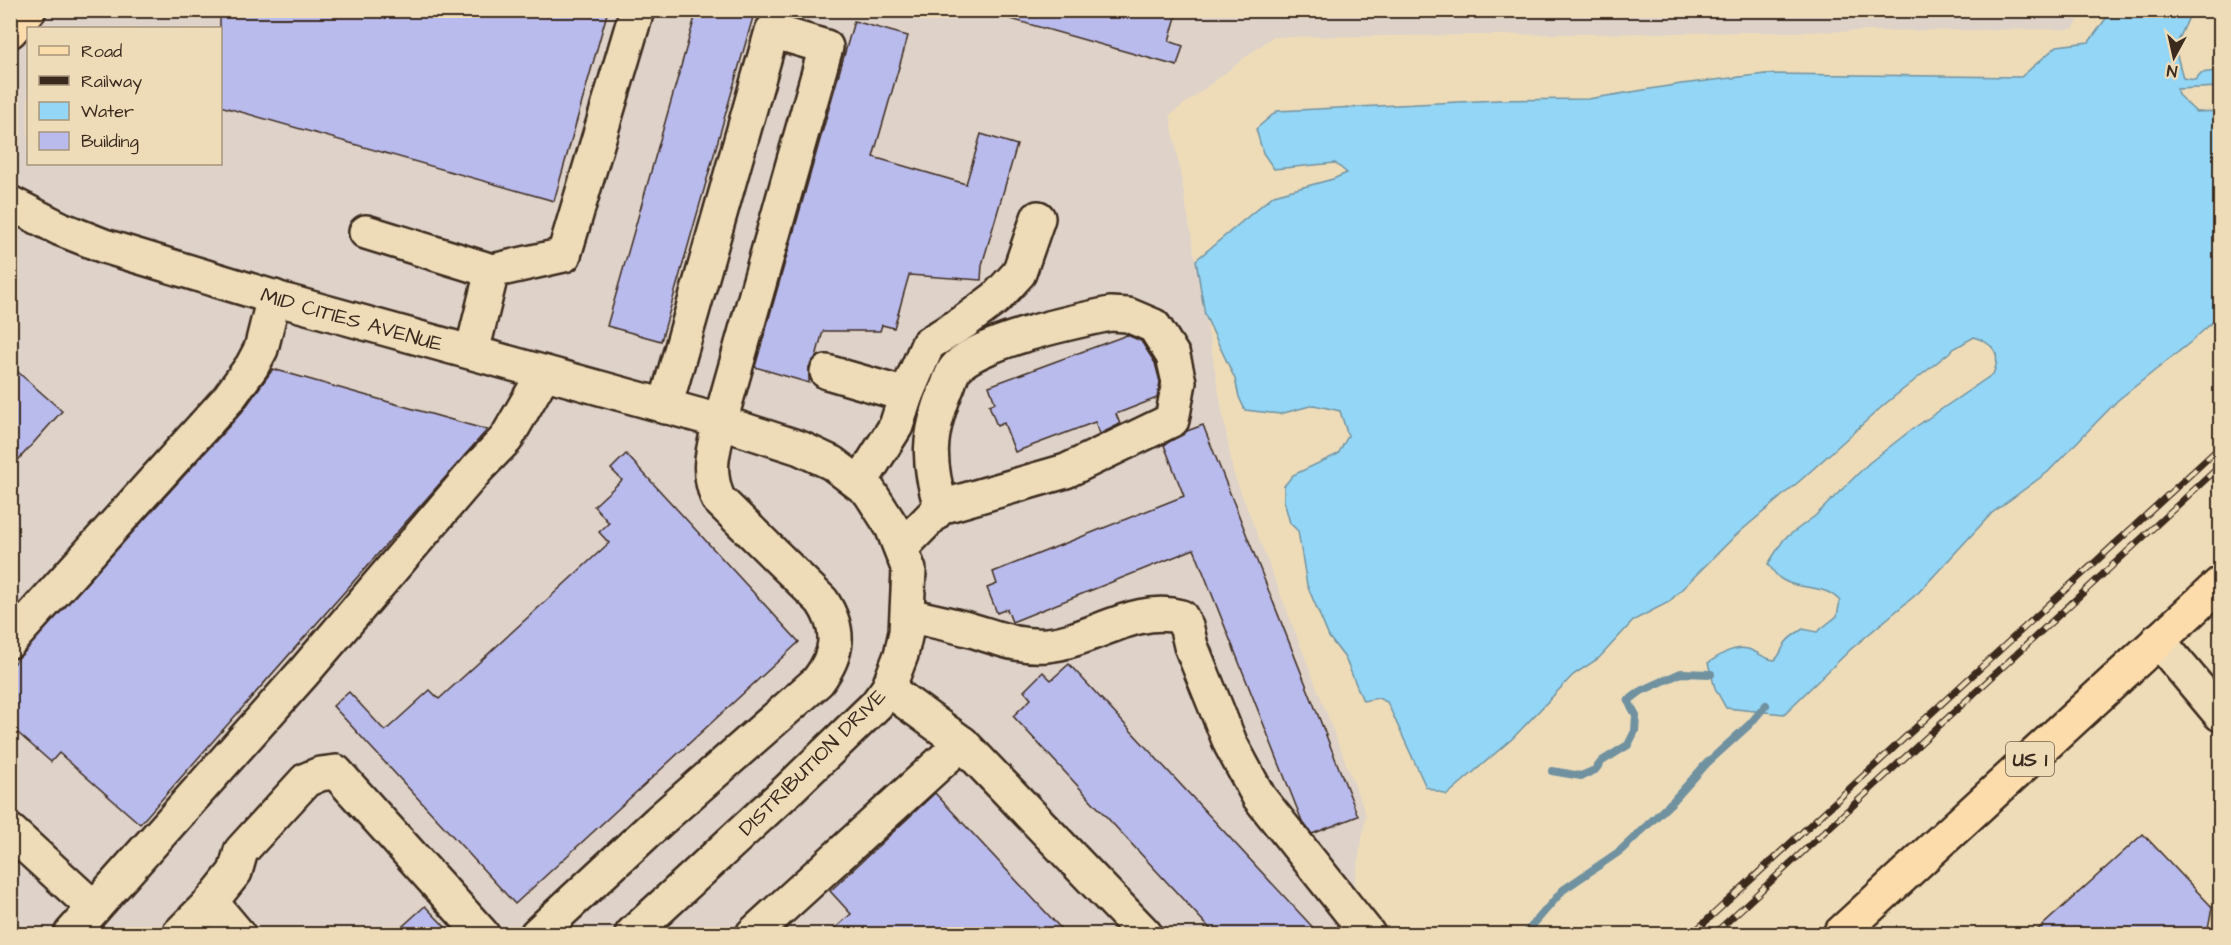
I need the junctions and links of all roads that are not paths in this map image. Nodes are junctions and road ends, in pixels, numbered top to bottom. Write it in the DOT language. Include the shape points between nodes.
graph roads {
  1 [pos="29,10"];
  2 [pos="637,10"];
  3 [pos="10,31"];
  4 [pos="10,202"];
  5 [pos="1038,218"];
  6 [pos="366,232"];
  7 [pos="492,271"];
  8 [pos="274,297"];
  9 [pos="472,352"];
  10 [pos="827,372"];
  11 [pos="544,373"];
  12 [pos="906,395"];
  13 [pos="665,407"];
  14 [pos="710,419"];
  15 [pos="860,483"];
  16 [pos="941,507"];
  17 [pos="901,548"];
  18 [pos="2220,584"];
  19 [pos="908,615"];
  20 [pos="2158,640"];
  21 [pos="10,641"];
  22 [pos="888,689"];
  23 [pos="2220,714"];
  24 [pos="962,743"];
  25 [pos="10,831"];
  26 [pos="211,902"];
  27 [pos="94,908"];
  28 [pos="71,934"];
  29 [pos="179,934"];
  30 [pos="238,934"];
  31 [pos="482,934"];
  32 [pos="537,934"];
  33 [pos="634,934"];
  34 [pos="753,934"];
  35 [pos="1145,934"];
  36 [pos="1368,934"];
  37 [pos="1840,934"];
  1 -- 3 [label="main road"];
  2 -- 7 [label="street" via="564,255"];
  4 -- 8 [label="street, MID CITIES AVENUE" via="104,246"];
  5 -- 12 [label="street" via="1019,273 996,298 928,344"];
  6 -- 7 [label="street"];
  7 -- 9 [label="street"];
  8 -- 9 [label="street, MID CITIES AVENUE"];
  8 -- 21 [label="street" via="261,349 228,399"];
  9 -- 11 [label="street, MID CITIES AVENUE"];
  10 -- 12 [label="street"];
  11 -- 13 [label="street, MID CITIES AVENUE"];
  11 -- 27 [label="street" via="506,439"];
  12 -- 15 [label="street" via="896,426"];
  13 -- 14 [label="street, MID CITIES AVENUE"];
  13 -- 14 [label="street" via="772,32 826,46"];
  14 -- 15 [label="street, DISTRIBUTION DRIVE" via="800,448 832,463"];
  14 -- 32 [label="street" via="711,482 718,499 822,601 834,625 834,654 819,681"];
  15 -- 17 [label="street, DISTRIBUTION DRIVE" via="880,507"];
  16 -- 16 [label="street" via="933,480 931,445 954,369 974,354 1071,322 1110,314 1128,315 1154,326 1173,356 1179,382 1172,420 1066,471"];
  16 -- 17 [label="street"];
  17 -- 19 [label="street, DISTRIBUTION DRIVE" via="909,570"];
  18 -- 20 [label="main road, US 1"];
  19 -- 22 [label="street, DISTRIBUTION DRIVE" via="901,655"];
  19 -- 36 [label="street" via="1009,643 1049,645 1134,618 1169,614 1181,617 1231,746 1259,797"];
  20 -- 23 [label="street"];
  20 -- 37 [label="main road, US 1"];
  22 -- 24 [label="street"];
  22 -- 33 [label="street, DISTRIBUTION DRIVE" via="788,790"];
  24 -- 34 [label="street"];
  24 -- 35 [label="street"];
  25 -- 27 [label="street"];
  26 -- 29 [label="street"];
  26 -- 30 [label="street"];
  26 -- 31 [label="street" via="235,872 241,851 306,780 336,772"];
  27 -- 28 [label="street"];
}
